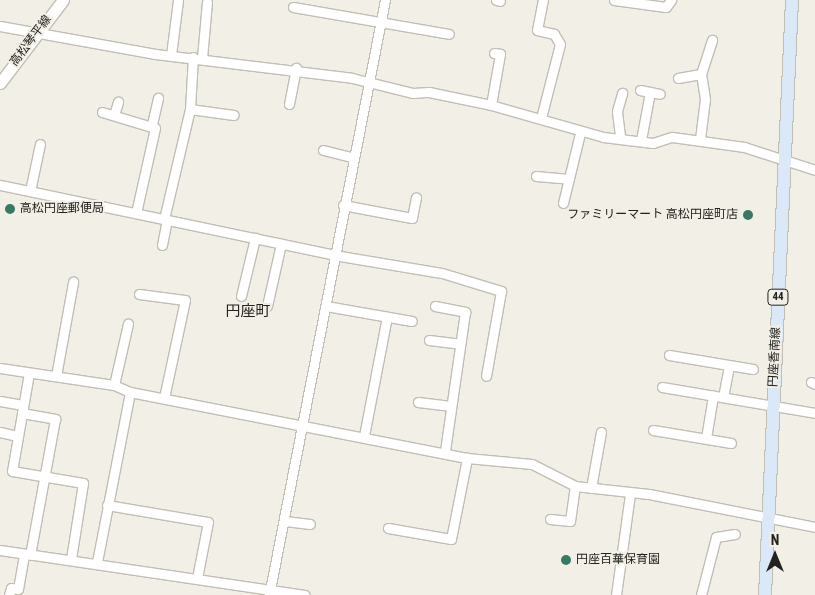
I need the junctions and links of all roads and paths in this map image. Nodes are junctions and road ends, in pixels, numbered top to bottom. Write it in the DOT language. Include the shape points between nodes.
graph roads {
  1 [pos="63,0"];
  2 [pos="178,0"];
  3 [pos="385,0"];
  4 [pos="543,0"];
  5 [pos="614,0"];
  6 [pos="672,0"];
  7 [pos="792,0"];
  8 [pos="207,2"];
  9 [pos="293,6"];
  10 [pos="380,20"];
  11 [pos="0,26"];
  12 [pos="38,34"];
  13 [pos="449,34"];
  14 [pos="712,40"];
  15 [pos="494,53"];
  16 [pos="171,55"];
  17 [pos="198,57"];
  18 [pos="296,68"];
  19 [pos="701,74"];
  20 [pos="678,78"];
  21 [pos="0,83"];
  22 [pos="367,83"];
  23 [pos="640,90"];
  24 [pos="650,92"];
  25 [pos="622,93"];
  26 [pos="660,94"];
  27 [pos="158,98"];
  28 [pos="118,102"];
  29 [pos="289,104"];
  30 [pos="491,105"];
  31 [pos="190,109"];
  32 [pos="102,112"];
  33 [pos="114,115"];
  34 [pos="234,115"];
  35 [pos="541,118"];
  36 [pos="152,124"];
  37 [pos="580,132"];
  38 [pos="620,136"];
  39 [pos="641,140"];
  40 [pos="700,140"];
  41 [pos="40,144"];
  42 [pos="323,150"];
  43 [pos="352,157"];
  44 [pos="785,158"];
  45 [pos="815,170"];
  46 [pos="536,176"];
  47 [pos="569,179"];
  48 [pos="0,185"];
  49 [pos="30,191"];
  50 [pos="416,197"];
  51 [pos="563,203"];
  52 [pos="343,205"];
  53 [pos="136,213"];
  54 [pos="165,219"];
  55 [pos="255,238"];
  56 [pos="281,244"];
  57 [pos="162,245"];
  58 [pos="334,255"];
  59 [pos="73,282"];
  60 [pos="139,294"];
  61 [pos="241,296"];
  62 [pos="268,306"];
  63 [pos="326,306"];
  64 [pos="435,306"];
  65 [pos="387,317"];
  66 [pos="412,321"];
  67 [pos="128,324"];
  68 [pos="429,340"];
  69 [pos="460,344"];
  70 [pos="669,355"];
  71 [pos="729,366"];
  72 [pos="0,368"];
  73 [pos="754,369"];
  74 [pos="29,373"];
  75 [pos="56,376"];
  76 [pos="486,376"];
  77 [pos="114,385"];
  78 [pos="662,387"];
  79 [pos="130,392"];
  80 [pos="713,396"];
  81 [pos="723,397"];
  82 [pos="164,398"];
  83 [pos="0,401"];
  84 [pos="418,402"];
  85 [pos="451,406"];
  86 [pos="772,408"];
  87 [pos="23,409"];
  88 [pos="815,412"];
  89 [pos="304,425"];
  90 [pos="653,430"];
  91 [pos="0,432"];
  92 [pos="601,432"];
  93 [pos="17,436"];
  94 [pos="364,436"];
  95 [pos="706,438"];
  96 [pos="731,443"];
  97 [pos="445,451"];
  98 [pos="466,458"];
  99 [pos="44,476"];
  100 [pos="575,486"];
  101 [pos="591,488"];
  102 [pos="630,494"];
  103 [pos="107,505"];
  104 [pos="767,518"];
  105 [pos="550,519"];
  106 [pos="285,521"];
  107 [pos="310,524"];
  108 [pos="815,527"];
  109 [pos="388,528"];
  110 [pos="735,534"];
  111 [pos="0,550"];
  112 [pos="27,555"];
  113 [pos="71,559"];
  114 [pos="97,562"];
  115 [pos="197,578"];
  116 [pos="269,591"];
  117 [pos="9,595"];
  118 [pos="305,595"];
  119 [pos="616,595"];
  120 [pos="701,595"];
  121 [pos="765,595"];
  1 -- 12 [label="main road, 高松琴平線"];
  2 -- 16 [label="street"];
  3 -- 10 [label="street"];
  4 -- 35 [label="street" via="537,30 554,34 560,44"];
  5 -- 6 [label="street" via="666,7"];
  7 -- 44 [label="main road, 円座香南線 / 44"];
  8 -- 17 [label="street"];
  9 -- 10 [label="street"];
  10 -- 13 [label="street"];
  10 -- 22 [label="street"];
  11 -- 12 [label="street"];
  12 -- 16 [label="street"];
  12 -- 21 [label="main road, 高松琴平線"];
  14 -- 19 [label="street"];
  15 -- 30 [label="street" via="500,54"];
  16 -- 17 [label="street"];
  17 -- 18 [label="street"];
  17 -- 31 [label="street"];
  18 -- 22 [label="street"];
  18 -- 29 [label="street"];
  19 -- 20 [label="street"];
  19 -- 40 [label="street" via="705,99"];
  22 -- 30 [label="street"];
  22 -- 43 [label="street"];
  23 -- 24 [label="street"];
  24 -- 26 [label="street"];
  24 -- 39 [label="street"];
  25 -- 38 [label="street" via="617,111"];
  27 -- 36 [label="street"];
  28 -- 33 [label="street"];
  30 -- 35 [label="street"];
  31 -- 34 [label="street"];
  31 -- 54 [label="street"];
  32 -- 33 [label="street"];
  33 -- 36 [label="street"];
  35 -- 37 [label="street"];
  36 -- 53 [label="street" via="156,128"];
  37 -- 38 [label="street"];
  37 -- 47 [label="street"];
  38 -- 39 [label="street"];
  39 -- 40 [label="street"];
  40 -- 44 [label="street"];
  41 -- 49 [label="street"];
  42 -- 43 [label="street"];
  43 -- 52 [label="street"];
  44 -- 45 [label="street"];
  44 -- 86 [label="main road, 円座香南線 / 44"];
  46 -- 47 [label="street"];
  47 -- 51 [label="street"];
  48 -- 49 [label="street"];
  49 -- 53 [label="street"];
  50 -- 52 [label="street" via="412,218"];
  52 -- 58 [label="street"];
  53 -- 54 [label="street"];
  54 -- 55 [label="street"];
  54 -- 57 [label="street"];
  55 -- 56 [label="street"];
  55 -- 61 [label="street"];
  56 -- 58 [label="street"];
  56 -- 62 [label="street"];
  58 -- 63 [label="street"];
  58 -- 76 [label="street" via="442,273 501,291"];
  59 -- 75 [label="street"];
  60 -- 82 [label="street" via="185,300"];
  63 -- 65 [label="street"];
  63 -- 89 [label="street"];
  64 -- 69 [label="street" via="465,312"];
  65 -- 66 [label="street"];
  65 -- 94 [label="street"];
  67 -- 77 [label="street"];
  68 -- 69 [label="street"];
  69 -- 85 [label="street"];
  70 -- 71 [label="street"];
  71 -- 73 [label="street"];
  71 -- 81 [label="street"];
  72 -- 74 [label="street"];
  74 -- 75 [label="street"];
  74 -- 87 [label="street"];
  75 -- 77 [label="street"];
  77 -- 79 [label="street"];
  78 -- 80 [label="street"];
  79 -- 82 [label="street"];
  79 -- 103 [label="street"];
  80 -- 81 [label="street"];
  80 -- 95 [label="street"];
  81 -- 86 [label="street"];
  82 -- 89 [label="street"];
  83 -- 87 [label="street"];
  84 -- 85 [label="street"];
  85 -- 97 [label="street"];
  86 -- 88 [label="street"];
  86 -- 104 [label="main road, 円座香南線 / 44"];
  87 -- 93 [label="street"];
  87 -- 99 [label="street" via="55,418"];
  89 -- 94 [label="street"];
  89 -- 106 [label="street"];
  90 -- 95 [label="street"];
  91 -- 93 [label="street"];
  92 -- 101 [label="street"];
  93 -- 99 [label="street" via="12,471"];
  94 -- 97 [label="street"];
  95 -- 96 [label="street"];
  97 -- 98 [label="street"];
  98 -- 100 [label="street" via="532,464"];
  98 -- 109 [label="street" via="451,539"];
  99 -- 112 [label="street"];
  99 -- 113 [label="street" via="83,483"];
  100 -- 101 [label="street"];
  100 -- 105 [label="street" via="570,521"];
  101 -- 102 [label="street"];
  102 -- 104 [label="street" via="649,494"];
  102 -- 119 [label="street"];
  103 -- 114 [label="street"];
  103 -- 115 [label="street" via="208,522"];
  104 -- 108 [label="street"];
  104 -- 121 [label="main road, 円座香南線 / 44"];
  106 -- 107 [label="street"];
  106 -- 116 [label="street"];
  110 -- 120 [label="street" via="716,537"];
  111 -- 112 [label="street"];
  112 -- 113 [label="street"];
  112 -- 117 [label="street" via="18,589 11,588"];
  113 -- 114 [label="street"];
  114 -- 115 [label="street"];
  115 -- 116 [label="street"];
  116 -- 118 [label="street"];
}
